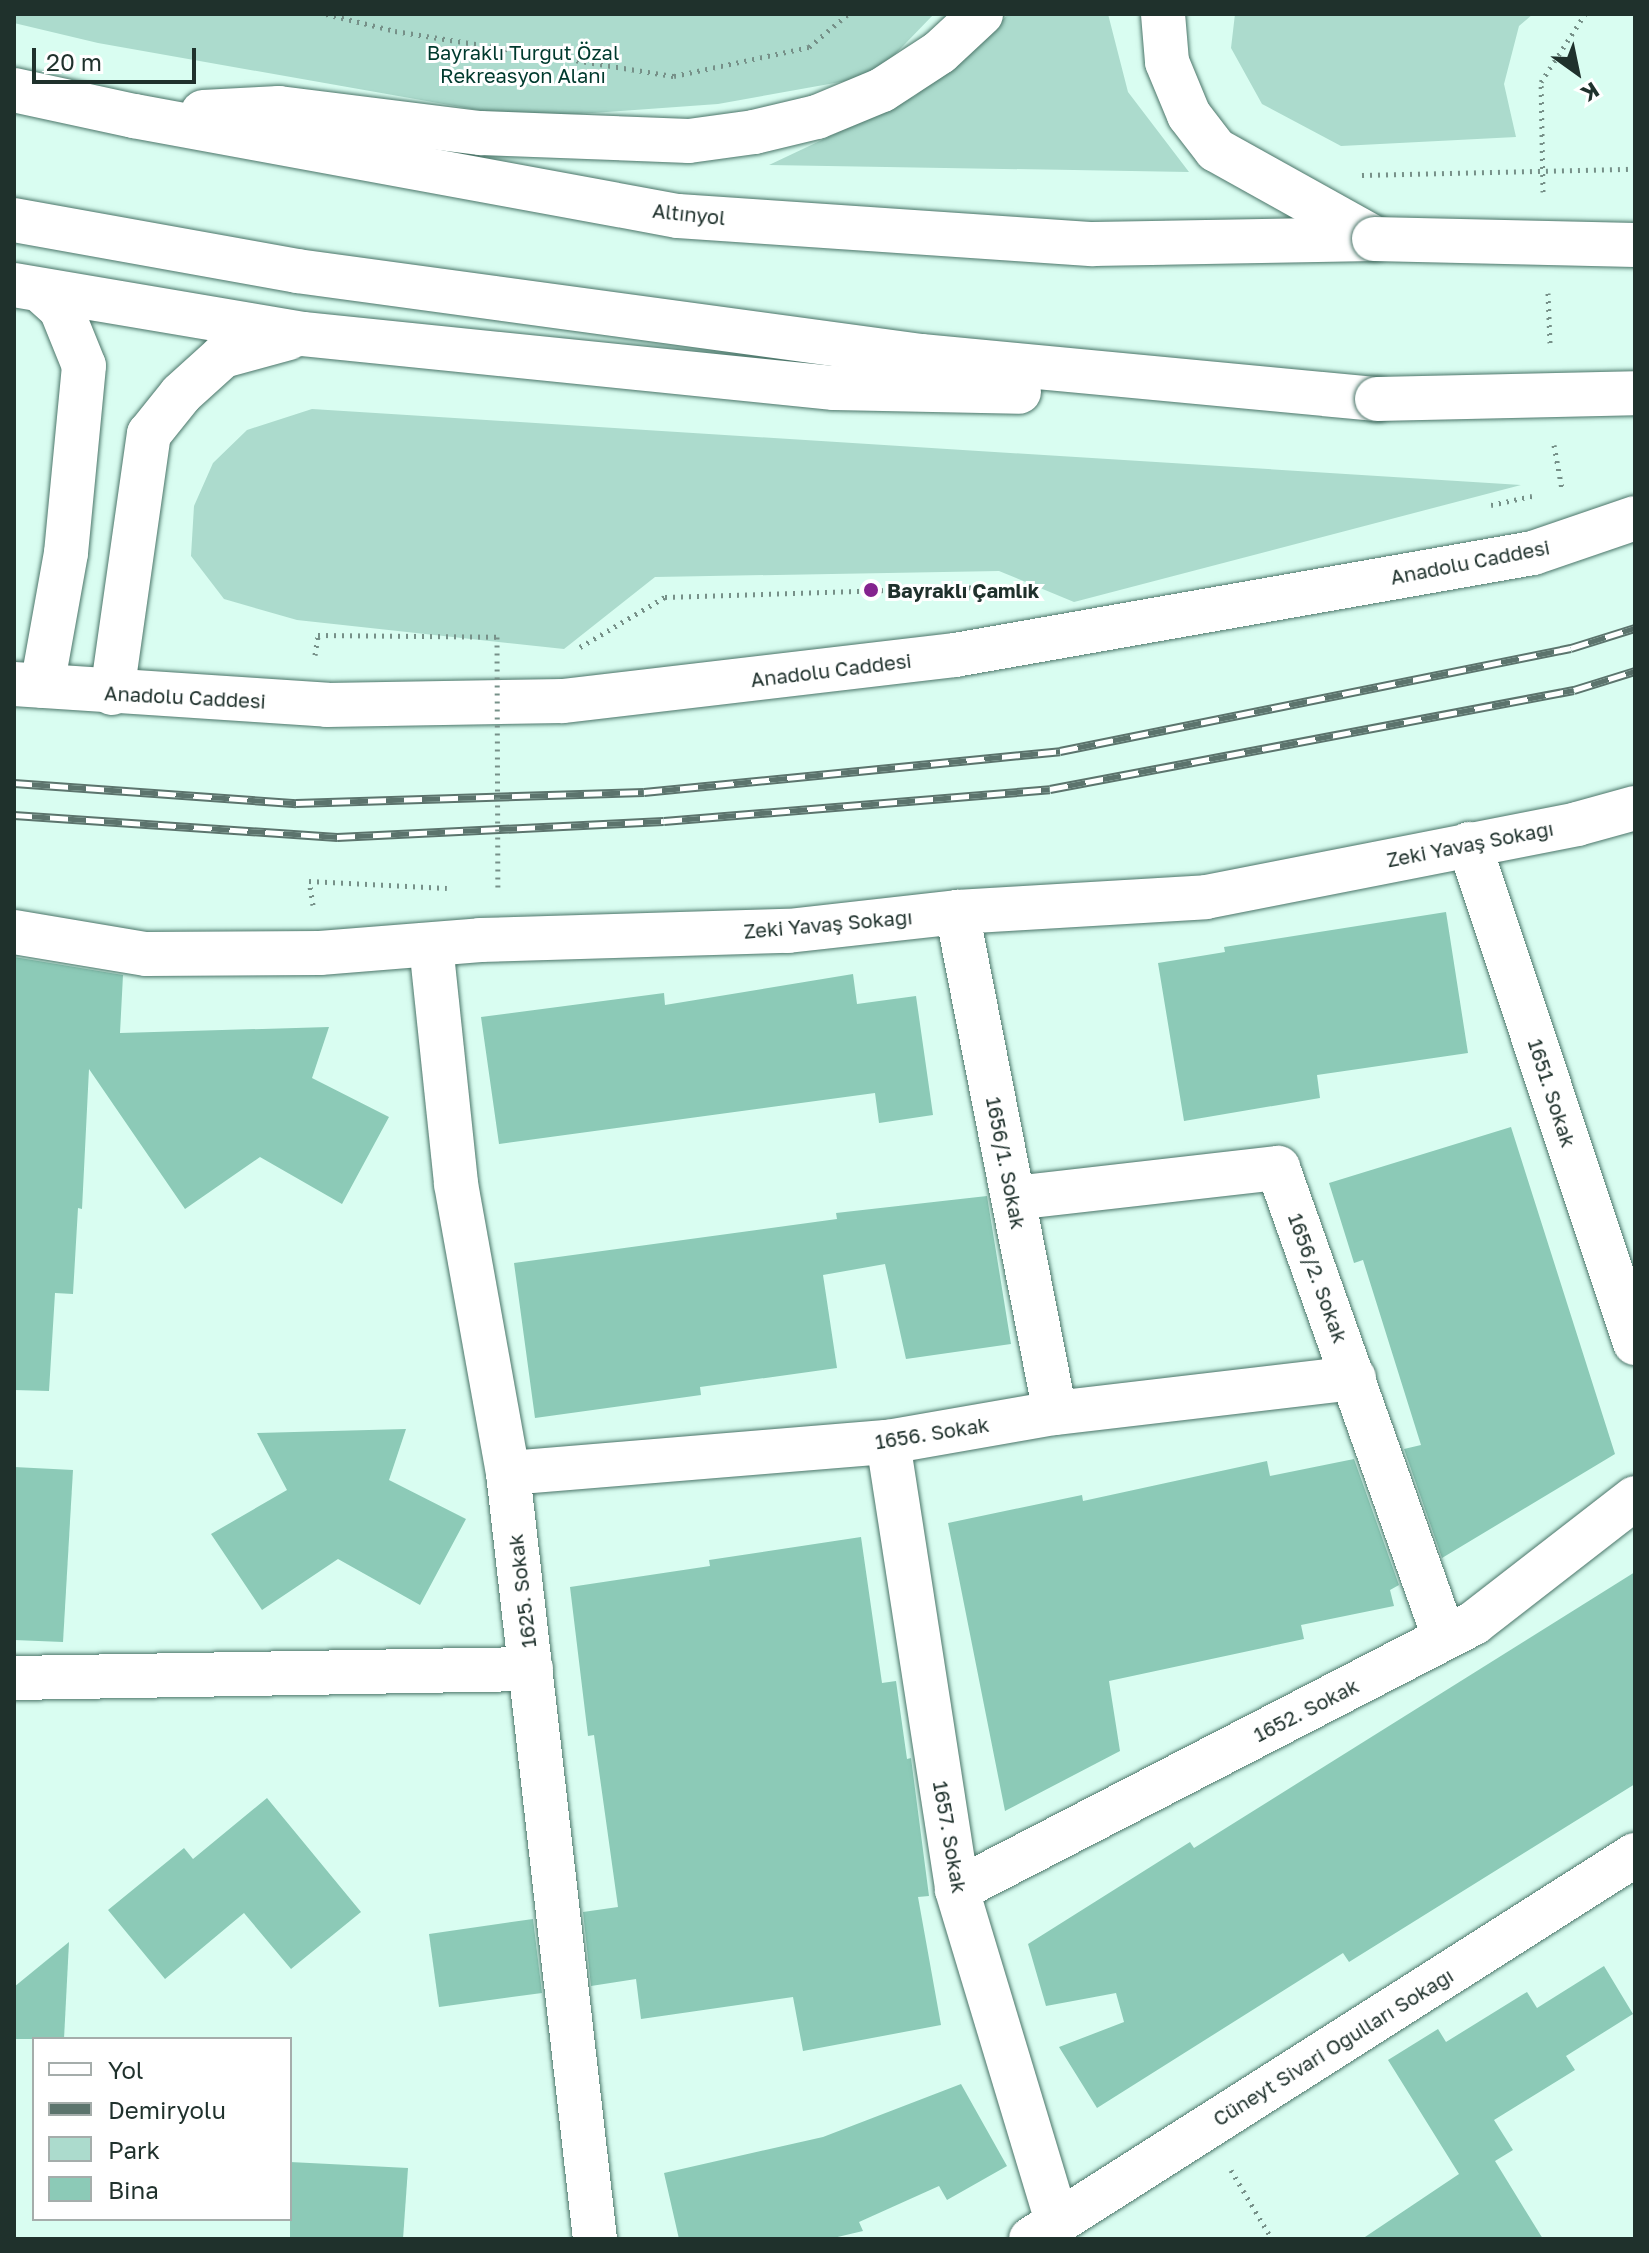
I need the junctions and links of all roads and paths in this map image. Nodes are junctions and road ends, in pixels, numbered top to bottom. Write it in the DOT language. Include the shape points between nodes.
graph roads {
  1 [pos="326,14"];
  2 [pos="848,14"];
  3 [pos="981,14"];
  4 [pos="1163,14"];
  5 [pos="1585,14"];
  6 [pos="14,90"];
  7 [pos="134,116"];
  8 [pos="1635,169"];
  9 [pos="1349,173"];
  10 [pos="1544,201"];
  11 [pos="14,220"];
  12 [pos="1374,239"];
  13 [pos="1635,245"];
  14 [pos="1547,279"];
  15 [pos="27,288"];
  16 [pos="303,334"];
  17 [pos="1550,356"];
  18 [pos="1635,393"];
  19 [pos="1377,399"];
  20 [pos="1554,434"];
  21 [pos="1487,506"];
  22 [pos="1635,518"];
  23 [pos="1021,592"];
  24 [pos="503,655"];
  25 [pos="566,655"];
  26 [pos="488,656"];
  27 [pos="330,657"];
  28 [pos="28,685"];
  29 [pos="112,693"];
  30 [pos="1635,808"];
  31 [pos="1469,844"];
  32 [pos="309,881"];
  33 [pos="451,888"];
  34 [pos="483,890"];
  35 [pos="957,912"];
  36 [pos="14,932"];
  37 [pos="431,945"];
  38 [pos="1014,1198"];
  39 [pos="1635,1343"];
  40 [pos="1354,1378"];
  41 [pos="1055,1413"];
  42 [pos="888,1442"];
  43 [pos="508,1473"];
  44 [pos="1635,1498"];
  45 [pos="1444,1638"];
  46 [pos="531,1669"];
  47 [pos="14,1678"];
  48 [pos="1635,1855"];
  49 [pos="957,1890"];
  50 [pos="1205,2128"];
  51 [pos="1044,2231"];
  52 [pos="595,2239"];
  53 [pos="1272,2239"];
  1 -- 2 [label="path" via="395,31 674,76 809,47"];
  3 -- 7 [label="main road" via="940,52 882,90 817,117 689,141 481,133 279,108"];
  4 -- 12 [label="main road" via="1167,62 1189,115 1216,150"];
  5 -- 10 [label="path" via="1541,82"];
  6 -- 7 [label="main road, Altınyol"];
  7 -- 12 [label="main road, Altınyol" via="678,216 1093,244"];
  8 -- 9 [label="path, bridge"];
  11 -- 19 [label="main road" via="297,271 921,356"];
  12 -- 13 [label="main road, bridge"];
  14 -- 17 [label="path"];
  15 -- 16 [label="main road"];
  15 -- 28 [label="main road" via="61,309 84,366 66,553"];
  16 -- 19 [label="main road" via="834,388"];
  16 -- 29 [label="main road" via="223,356 181,394 149,434"];
  18 -- 19 [label="main road, bridge"];
  20 -- 21 [label="path" via="1563,489"];
  22 -- 29 [label="main road, Anadolu Caddesi" via="1533,553 970,653 579,699 327,705"];
  23 -- 25 [label="path" via="1008,586 665,597"];
  24 -- 26 [label="path"];
  27 -- 34 [label="path, bridge" via="315,657 318,635 497,637 498,891"];
  28 -- 29 [label="main road, Anadolu Caddesi"];
  30 -- 31 [label="main road, Zeki Yavaş Sokağı"];
  31 -- 35 [label="main road, Zeki Yavaş Sokağı" via="1206,897"];
  31 -- 39 [label="main road, 1651. Sokak"];
  32 -- 33 [label="path"];
  35 -- 37 [label="main road, Zeki Yavaş Sokağı" via="788,931"];
  35 -- 38 [label="main road, 1656/1. Sokak"];
  36 -- 37 [label="main road, Zeki Yavaş Sokağı" via="146,954 320,953"];
  37 -- 43 [label="main road, 1625. Sokak" via="456,1184"];
  38 -- 40 [label="main road, 1656/2. Sokak" via="1278,1168"];
  38 -- 41 [label="main road, 1656/1. Sokak"];
  40 -- 41 [label="main road, 1656. Sokak"];
  40 -- 45 [label="main road, 1656/2. Sokak"];
  41 -- 42 [label="main road, 1656. Sokak"];
  42 -- 43 [label="main road, 1656. Sokak"];
  42 -- 49 [label="main road, 1657. Sokak"];
  43 -- 46 [label="main road, 1625. Sokak"];
  44 -- 45 [label="main road, 1652. Sokak" via="1474,1623"];
  45 -- 49 [label="main road, 1652. Sokak"];
  46 -- 47 [label="main road"];
  46 -- 52 [label="main road, 1625. Sokak"];
  48 -- 50 [label="main road, Cüneyt Sivari Oğulları Sokağı"];
  49 -- 51 [label="main road, 1657. Sokak"];
  50 -- 51 [label="main road, Cüneyt Sivari Oğulları Sokağı"];
  50 -- 53 [label="path"];
}
